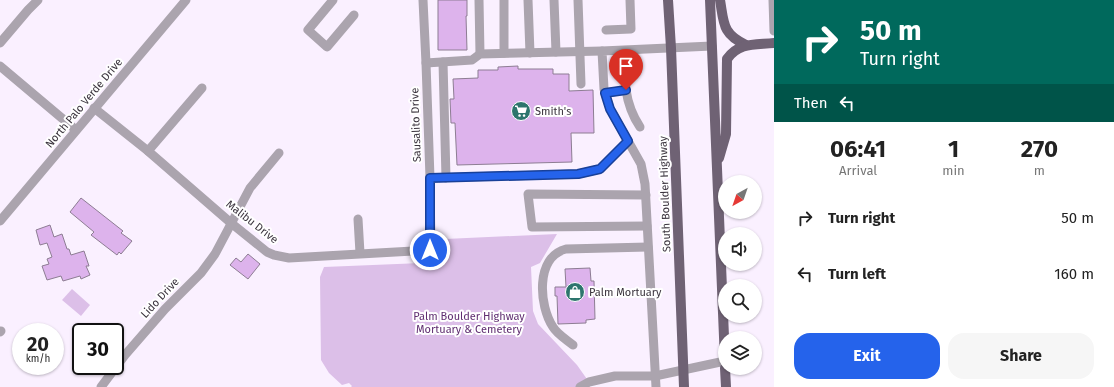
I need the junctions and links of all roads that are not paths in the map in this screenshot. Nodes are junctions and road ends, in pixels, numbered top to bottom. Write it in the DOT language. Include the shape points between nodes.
graph roads {
  1 [pos="38,0"];
  2 [pos="186,0"];
  3 [pos="333,0"];
  4 [pos="423,0"];
  5 [pos="479,0"];
  6 [pos="504,0"];
  7 [pos="528,0"];
  8 [pos="554,0"];
  9 [pos="578,0"];
  10 [pos="630,0"];
  11 [pos="668,0"];
  12 [pos="710,0"];
  13 [pos="720,0"];
  14 [pos="773,0"];
  15 [pos="354,15"];
  16 [pos="606,30"];
  17 [pos="774,31"];
  18 [pos="0,43"];
  19 [pos="774,43"];
  20 [pos="746,45"];
  21 [pos="712,46"];
  22 [pos="671,48"];
  23 [pos="602,51"];
  24 [pos="556,52"];
  25 [pos="580,52"];
  26 [pos="504,53"];
  27 [pos="530,53"];
  28 [pos="480,54"];
  29 [pos="443,62"];
  30 [pos="426,63"];
  31 [pos="0,66"];
  32 [pos="625,72"];
  33 [pos="581,84"];
  34 [pos="202,88"];
  35 [pos="626,90"];
  36 [pos="605,93"];
  37 [pos="94,108"];
  38 [pos="640,126"];
  39 [pos="76,130"];
  40 [pos="628,141"];
  41 [pos="148,150"];
  42 [pos="279,153"];
  43 [pos="717,165"];
  44 [pos="430,178"];
  45 [pos="446,178"];
  46 [pos="646,195"];
  47 [pos="358,219"];
  48 [pos="0,221"];
  49 [pos="231,223"];
  50 [pos="647,226"];
  51 [pos="648,247"];
  52 [pos="430,250"];
  53 [pos="360,253"];
  54 [pos="724,331"];
  55 [pos="573,345"];
  56 [pos="718,363"];
  57 [pos="684,370"];
  58 [pos="725,375"];
  59 [pos="655,376"];
  60 [pos="101,387"];
  61 [pos="580,387"];
  62 [pos="656,387"];
  63 [pos="684,387"];
  64 [pos="726,387"];
  1 -- 18 [label="street"];
  2 -- 37 [label="street, North Palo Verde Drive"];
  3 -- 15 [label="street" via="308,30 327,47"];
  4 -- 30 [label="street, Sausalito Drive"];
  5 -- 28 [label="street"];
  6 -- 26 [label="street"];
  7 -- 27 [label="street"];
  8 -- 24 [label="street"];
  9 -- 25 [label="street"];
  10 -- 16 [label="street" via="631,29"];
  11 -- 22 [label="main road, South Boulder Highway"];
  12 -- 21 [label="main road"];
  13 -- 20 [label="main road" via="730,36"];
  14 -- 17 [label="street"];
  19 -- 20 [label="main road"];
  20 -- 43 [label="main road" via="727,59 726,134"];
  21 -- 22 [label="street"];
  21 -- 43 [label="main road"];
  22 -- 23 [label="street"];
  22 -- 57 [label="main road, South Boulder Highway"];
  23 -- 25 [label="street"];
  23 -- 36 [label="street"];
  24 -- 25 [label="street"];
  24 -- 27 [label="street"];
  25 -- 33 [label="street"];
  26 -- 27 [label="street"];
  26 -- 28 [label="street"];
  28 -- 29 [label="street" via="472,60"];
  29 -- 30 [label="street"];
  29 -- 45 [label="street"];
  30 -- 44 [label="street, Sausalito Drive"];
  31 -- 39 [label="street"];
  32 -- 35 [label="street"];
  34 -- 41 [label="street"];
  35 -- 36 [label="street"];
  35 -- 38 [label="street" via="631,112"];
  36 -- 40 [label="street" via="610,109"];
  37 -- 39 [label="street, North Palo Verde Drive"];
  37 -- 41 [label="street, Malibu Drive"];
  39 -- 48 [label="street, North Palo Verde Drive"];
  40 -- 45 [label="street" via="600,169 578,174"];
  40 -- 46 [label="street" via="641,164"];
  41 -- 49 [label="street, Malibu Drive"];
  42 -- 49 [label="street, Lido Drive" via="250,188"];
  43 -- 54 [label="main road"];
  44 -- 45 [label="street"];
  44 -- 52 [label="street, Sausalito Drive"];
  46 -- 50 [label="street"];
  46 -- 50 [label="street" via="528,194 532,227"];
  47 -- 53 [label="street"];
  49 -- 53 [label="street, Malibu Drive" via="274,255 289,258"];
  49 -- 60 [label="street, Lido Drive" via="215,254 201,273 160,315"];
  50 -- 51 [label="street"];
  51 -- 55 [label="street" via="566,250 551,259 544,272 544,306 554,328"];
  51 -- 59 [label="street"];
  52 -- 53 [label="street, Malibu Drive"];
  56 -- 57 [label="street"];
  57 -- 59 [label="street"];
  57 -- 63 [label="main road, South Boulder Highway"];
  58 -- 64 [label="main road"];
  59 -- 61 [label="street" via="615,376 588,382"];
  59 -- 62 [label="street"];
}
